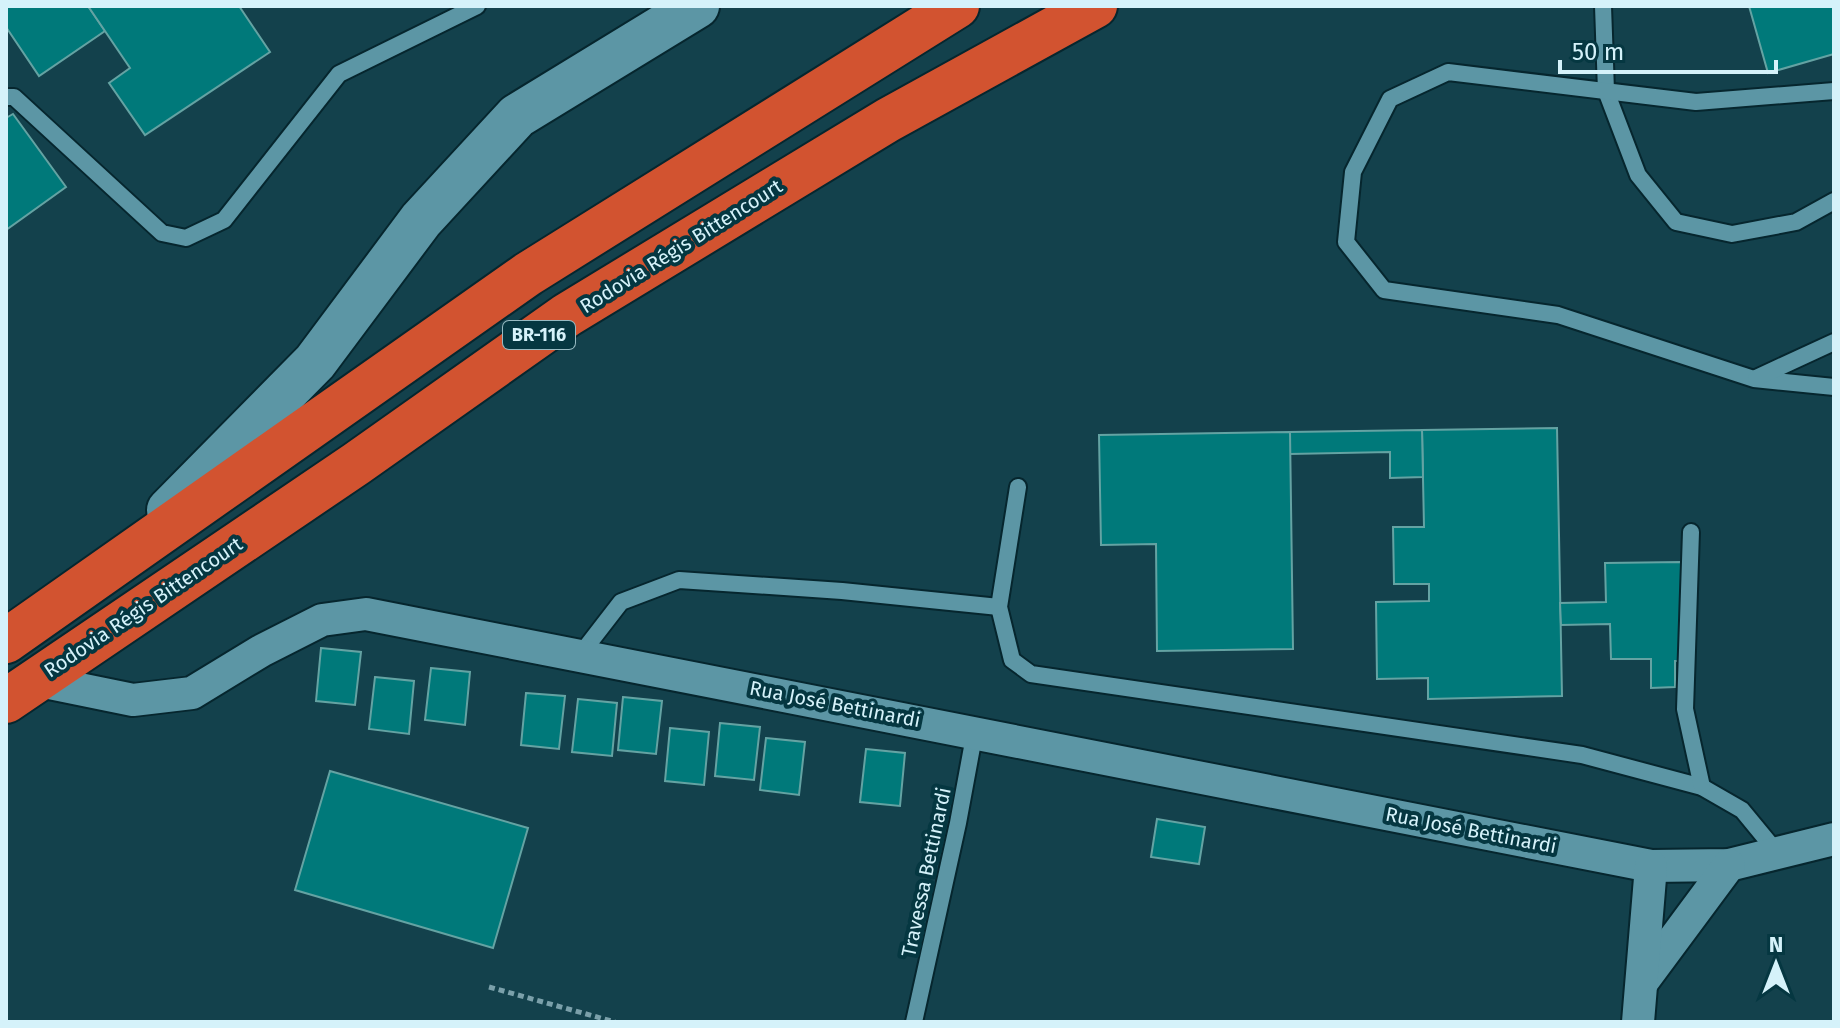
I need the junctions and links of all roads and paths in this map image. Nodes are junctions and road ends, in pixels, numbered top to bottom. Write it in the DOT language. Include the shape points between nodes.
graph roads {
  1 [pos="477,6"];
  2 [pos="697,6"];
  3 [pos="957,6"];
  4 [pos="1095,6"];
  5 [pos="1603,6"];
  6 [pos="1606,91"];
  7 [pos="1834,91"];
  8 [pos="6,97"];
  9 [pos="1834,201"];
  10 [pos="1834,342"];
  11 [pos="1754,379"];
  12 [pos="1834,387"];
  13 [pos="1018,487"];
  14 [pos="1691,532"];
  15 [pos="100,573"];
  16 [pos="999,607"];
  17 [pos="6,641"];
  18 [pos="580,655"];
  19 [pos="20,691"];
  20 [pos="975,731"];
  21 [pos="1702,787"];
  22 [pos="1834,839"];
  23 [pos="1779,855"];
  24 [pos="1729,865"];
  25 [pos="1651,866"];
  26 [pos="1643,981"];
  27 [pos="489,987"];
  28 [pos="615,1022"];
  29 [pos="914,1022"];
  30 [pos="1638,1022"];
  1 -- 8 [label="lane" via="339,74 224,220 186,238 162,233 14,97"];
  2 -- 15 [label="main road" via="517,116 421,220 315,362 205,476"];
  3 -- 15 [label="highway, BR-116" via="528,274"];
  4 -- 19 [label="highway, Rodovia Régis Bittencourt / BR-116" via="888,120 567,315"];
  5 -- 6 [label="lane"];
  6 -- 7 [label="lane" via="1696,102"];
  6 -- 9 [label="lane" via="1638,175 1676,222 1732,234 1796,222"];
  6 -- 11 [label="lane" via="1448,72 1390,99 1353,172 1346,242 1384,290 1558,315"];
  10 -- 11 [label="lane"];
  11 -- 12 [label="lane"];
  13 -- 16 [label="lane"];
  14 -- 21 [label="lane" via="1685,709"];
  15 -- 17 [label="highway, BR-116"];
  16 -- 18 [label="lane" via="679,580 621,602"];
  16 -- 21 [label="lane" via="1012,660 1031,674 1582,755"];
  18 -- 19 [label="street, Rua José Bettinardi" via="366,614 322,620 192,693 133,700"];
  18 -- 20 [label="street, Rua José Bettinardi"];
  20 -- 25 [label="street, Rua José Bettinardi"];
  20 -- 29 [label="lane, Travessa Bettinardi"];
  21 -- 23 [label="lane" via="1742,810"];
  22 -- 23 [label="street, Rua José Bettinardi"];
  23 -- 24 [label="street, Rua José Bettinardi"];
  24 -- 25 [label="street, Rua José Bettinardi"];
  24 -- 26 [label="street"];
  25 -- 26 [label="street"];
  26 -- 30 [label="street"];
  27 -- 28 [label="path"];
}
